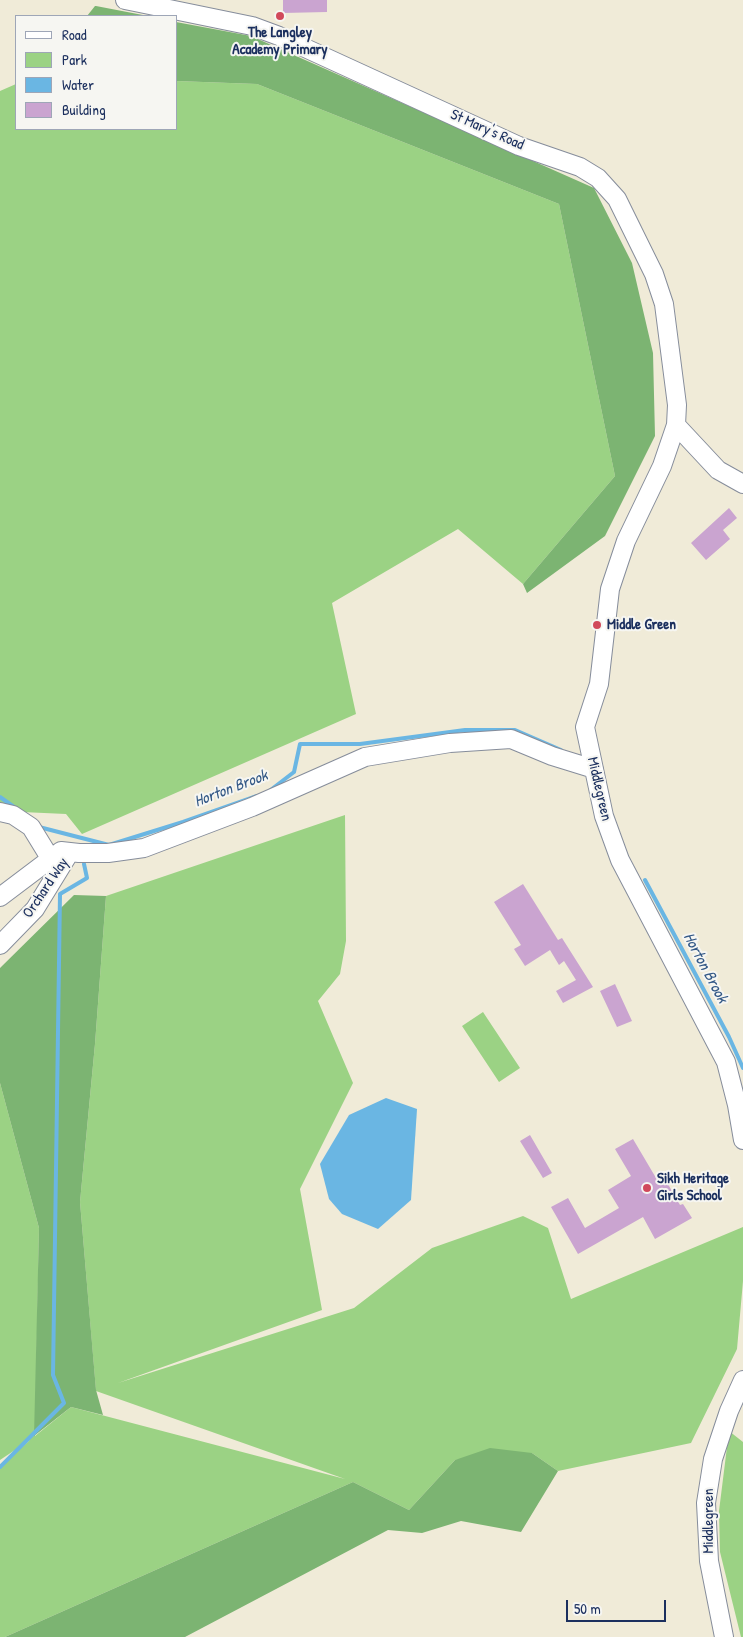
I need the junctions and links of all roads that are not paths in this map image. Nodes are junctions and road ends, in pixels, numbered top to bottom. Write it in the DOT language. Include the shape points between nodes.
graph roads {
  1 [pos="125,0"];
  2 [pos="676,425"];
  3 [pos="743,484"];
  4 [pos="594,769"];
  5 [pos="0,812"];
  6 [pos="60,854"];
  7 [pos="0,897"];
  8 [pos="0,945"];
  9 [pos="743,1140"];
  10 [pos="743,1380"];
  11 [pos="724,1637"];
  1 -- 2 [label="street, St Mary's Road" via="252,26 519,146 580,167 598,178 617,199 654,274 664,304 677,405"];
  2 -- 3 [label="street" via="718,470"];
  2 -- 4 [label="street, Middlegreen" via="662,466 626,541 610,589 599,684 585,726"];
  4 -- 6 [label="street" via="511,739 404,749 365,757 252,807 144,848"];
  4 -- 9 [label="street, Middlegreen" via="604,816 620,860 726,1062"];
  5 -- 6 [label="street, Orchard Way" via="13,815 31,827"];
  6 -- 7 [label="street"];
  6 -- 8 [label="street, Orchard Way" via="35,909"];
  10 -- 11 [label="street, Middlegreen" via="713,1459 706,1503 709,1561"];
}
